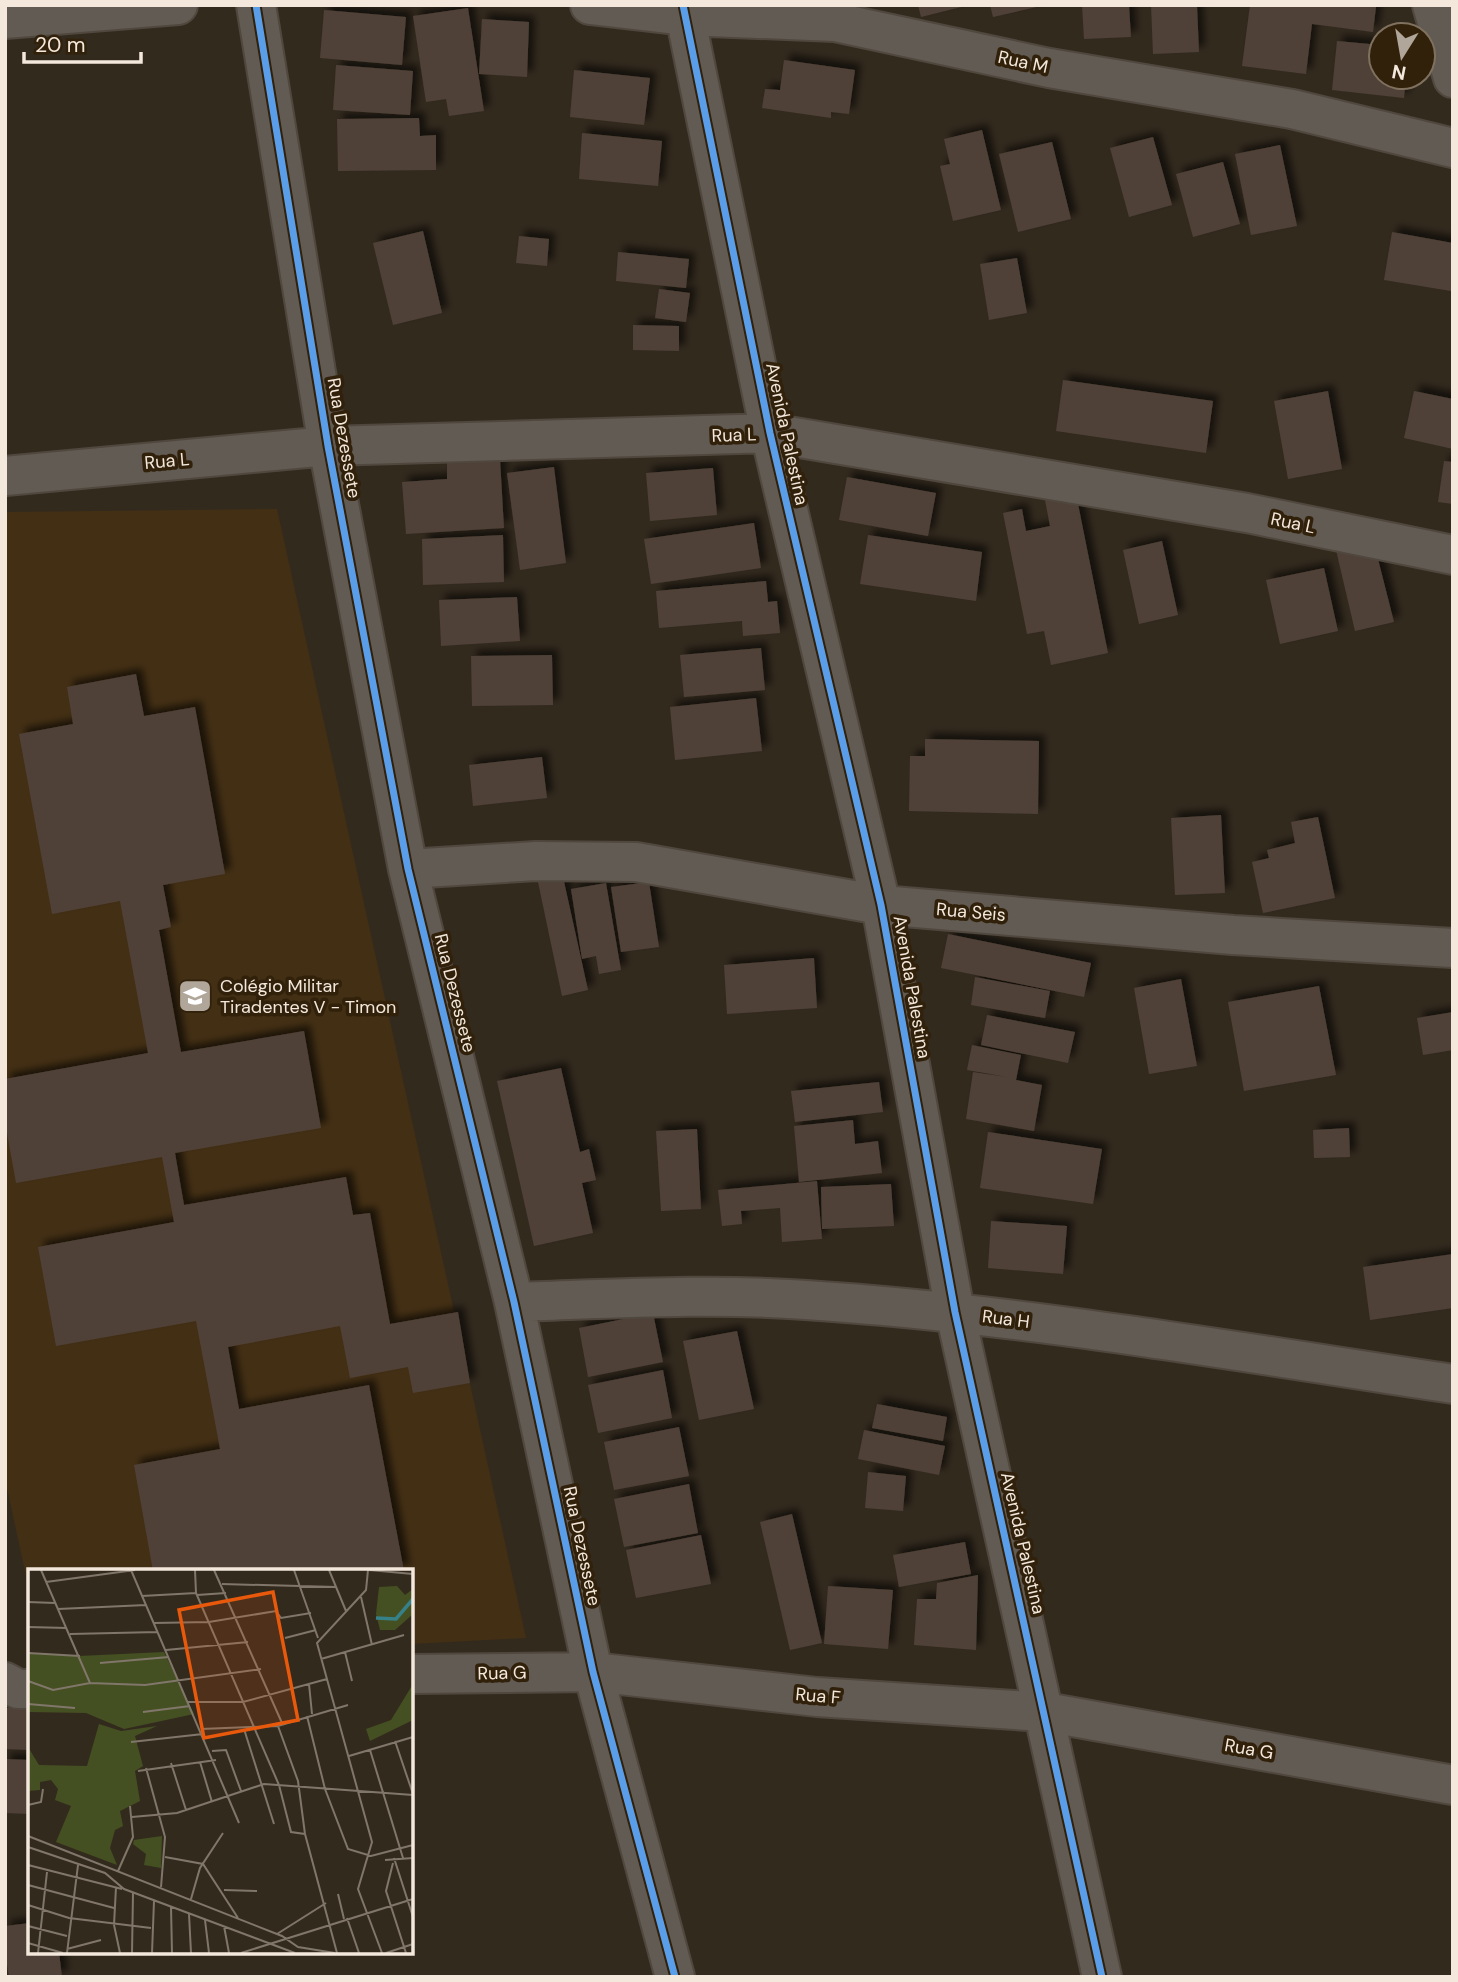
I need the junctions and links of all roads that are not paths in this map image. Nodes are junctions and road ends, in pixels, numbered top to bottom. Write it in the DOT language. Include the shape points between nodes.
graph roads {
  1 [pos="178,5"];
  2 [pos="256,5"];
  3 [pos="590,5"];
  4 [pos="1432,5"];
  5 [pos="684,10"];
  6 [pos="834,14"];
  7 [pos="5,19"];
  8 [pos="1452,72"];
  9 [pos="1453,148"];
  10 [pos="770,433"];
  11 [pos="328,446"];
  12 [pos="5,476"];
  13 [pos="1453,555"];
  14 [pos="408,869"];
  15 [pos="881,905"];
  16 [pos="1453,948"];
  17 [pos="514,1302"];
  18 [pos="954,1312"];
  19 [pos="1453,1384"];
  20 [pos="593,1672"];
  21 [pos="413,1674"];
  22 [pos="5,1682"];
  23 [pos="28,1689"];
  24 [pos="1045,1712"];
  25 [pos="1453,1785"];
  26 [pos="675,1977"];
  27 [pos="1101,1977"];
  1 -- 7 [label="street"];
  2 -- 11 [label="street, Rua Dezessete"];
  3 -- 5 [label="street, Rua M"];
  4 -- 8 [label="street"];
  5 -- 6 [label="street, Rua M"];
  5 -- 10 [label="street, Avenida Palestina"];
  6 -- 9 [label="street, Rua M" via="1049,68 1292,109"];
  10 -- 11 [label="street, Rua L"];
  10 -- 13 [label="street, Rua L" via="1247,513"];
  10 -- 15 [label="street, Avenida Palestina"];
  11 -- 12 [label="street, Rua L"];
  11 -- 14 [label="street, Rua Dezessete"];
  14 -- 15 [label="street, Rua Seis" via="536,860 636,862"];
  14 -- 17 [label="street, Rua Dezessete"];
  15 -- 16 [label="street, Rua Seis" via="1233,935"];
  15 -- 18 [label="street, Avenida Palestina"];
  17 -- 18 [label="street, Rua H" via="692,1296"];
  17 -- 20 [label="street, Rua Dezessete"];
  18 -- 19 [label="street, Rua H"];
  18 -- 24 [label="street, Avenida Palestina"];
  20 -- 21 [label="street, Rua G"];
  20 -- 24 [label="street, Rua F" via="817,1697"];
  20 -- 26 [label="street, Rua Dezessete"];
  22 -- 23 [label="street"];
  24 -- 25 [label="street, Rua G"];
  24 -- 27 [label="street, Avenida Palestina"];
}
